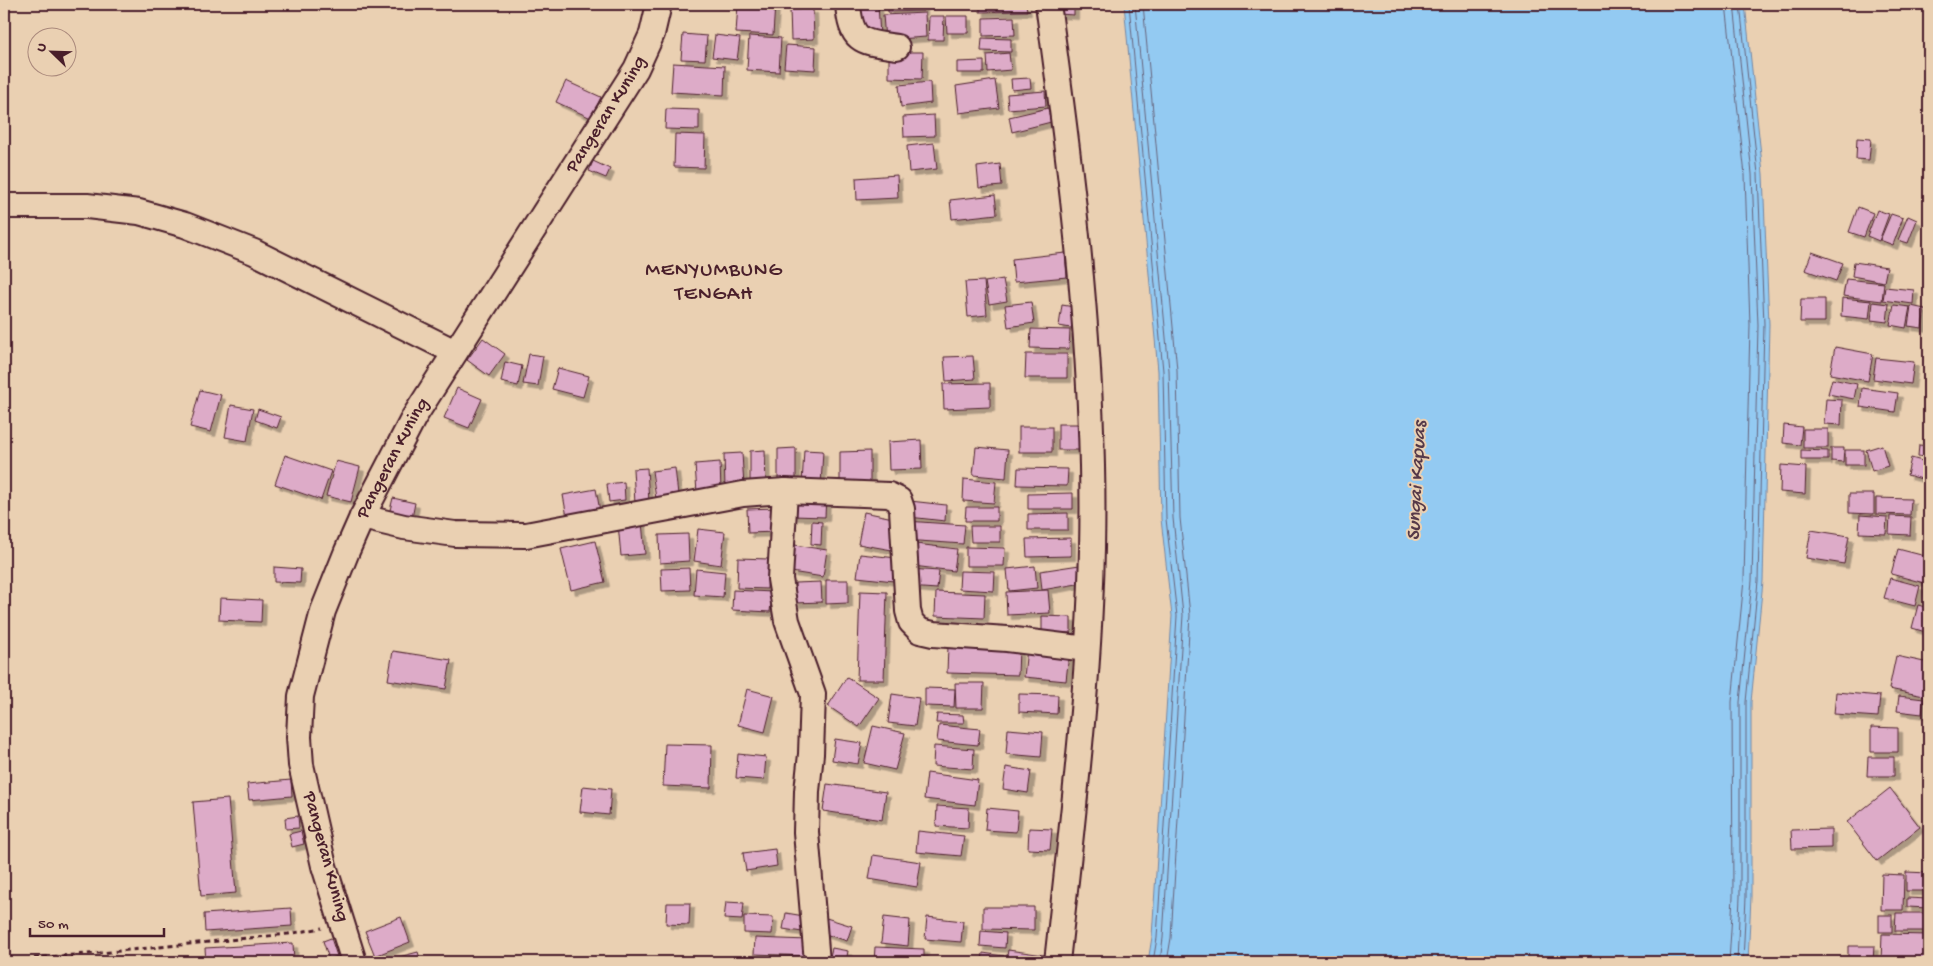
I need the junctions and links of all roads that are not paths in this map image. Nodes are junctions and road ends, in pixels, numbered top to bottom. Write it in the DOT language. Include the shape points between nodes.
graph roads {
  1 [pos="659,4"];
  2 [pos="848,4"];
  3 [pos="1048,4"];
  4 [pos="897,47"];
  5 [pos="4,206"];
  6 [pos="455,352"];
  7 [pos="785,491"];
  8 [pos="362,517"];
  9 [pos="1087,649"];
  10 [pos="354,962"];
  11 [pos="817,962"];
  12 [pos="1056,962"];
  1 -- 6 [label="street, Pangeran Kuning" via="652,34 636,69"];
  2 -- 4 [label="street" via="849,18 857,37"];
  3 -- 9 [label="street" via="1066,134 1084,309 1092,466 1092,580"];
  5 -- 6 [label="street" via="96,207 139,212 185,225 254,252"];
  6 -- 8 [label="street, Pangeran Kuning" via="414,417"];
  7 -- 8 [label="street" via="743,494 526,535 455,534"];
  7 -- 9 [label="street" via="878,494 899,500 908,611 911,622 920,631"];
  7 -- 11 [label="street" via="780,579 787,621 813,694 806,832"];
  8 -- 10 [label="street, Pangeran Kuning" via="323,611 301,696 300,720 301,765 324,866"];
  9 -- 12 [label="street" via="1076,796"];
}
